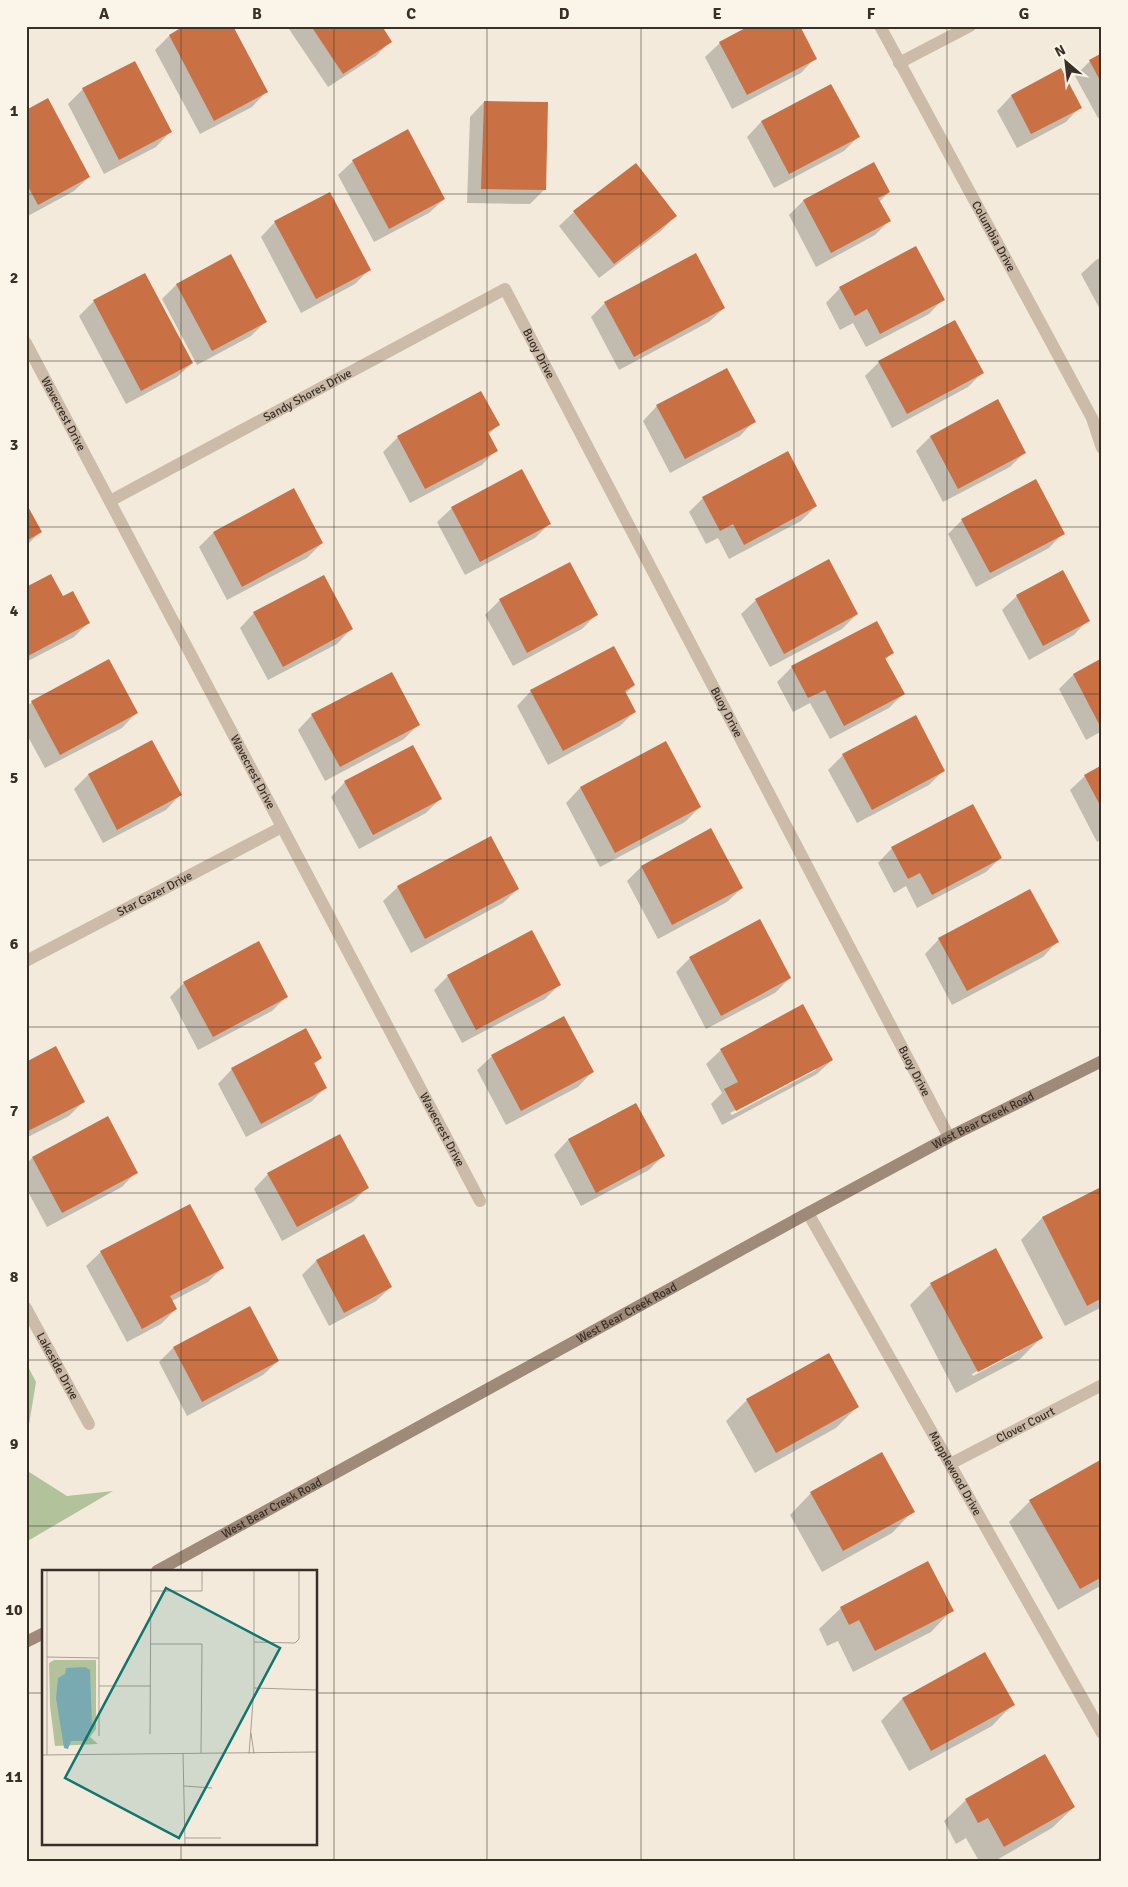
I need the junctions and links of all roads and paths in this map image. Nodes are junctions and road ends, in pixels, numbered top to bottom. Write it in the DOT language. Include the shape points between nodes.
graph roads {
  1 [pos="880,26"];
  2 [pos="970,26"];
  3 [pos="899,63"];
  4 [pos="505,289"];
  5 [pos="26,343"];
  6 [pos="1097,416"];
  7 [pos="1102,448"];
  8 [pos="110,501"];
  9 [pos="282,826"];
  10 [pos="26,961"];
  11 [pos="1102,1061"];
  12 [pos="949,1137"];
  13 [pos="480,1201"];
  14 [pos="808,1212"];
  15 [pos="26,1308"];
  16 [pos="1102,1385"];
  17 [pos="89,1424"];
  18 [pos="950,1464"];
  19 [pos="159,1570"];
  20 [pos="42,1634"];
  21 [pos="26,1642"];
  22 [pos="1102,1733"];
  1 -- 3 [label="street, Columbia Drive"];
  2 -- 3 [label="street"];
  3 -- 6 [label="street, Columbia Drive"];
  4 -- 8 [label="street, Sandy Shores Drive"];
  4 -- 12 [label="street, Buoy Drive"];
  5 -- 8 [label="street, Wavecrest Drive"];
  6 -- 7 [label="street, Columbia Drive"];
  8 -- 9 [label="street, Wavecrest Drive"];
  9 -- 10 [label="street, Star Gazer Drive"];
  9 -- 13 [label="street, Wavecrest Drive"];
  11 -- 12 [label="main road, West Bear Creek Road"];
  12 -- 14 [label="main road, West Bear Creek Road"];
  14 -- 18 [label="street, Mapplewood Drive"];
  14 -- 19 [label="main road, West Bear Creek Road"];
  15 -- 17 [label="street, Lakeside Drive"];
  16 -- 18 [label="street, Clover Court"];
  18 -- 22 [label="street, Mapplewood Drive"];
  20 -- 21 [label="main road"];
}
